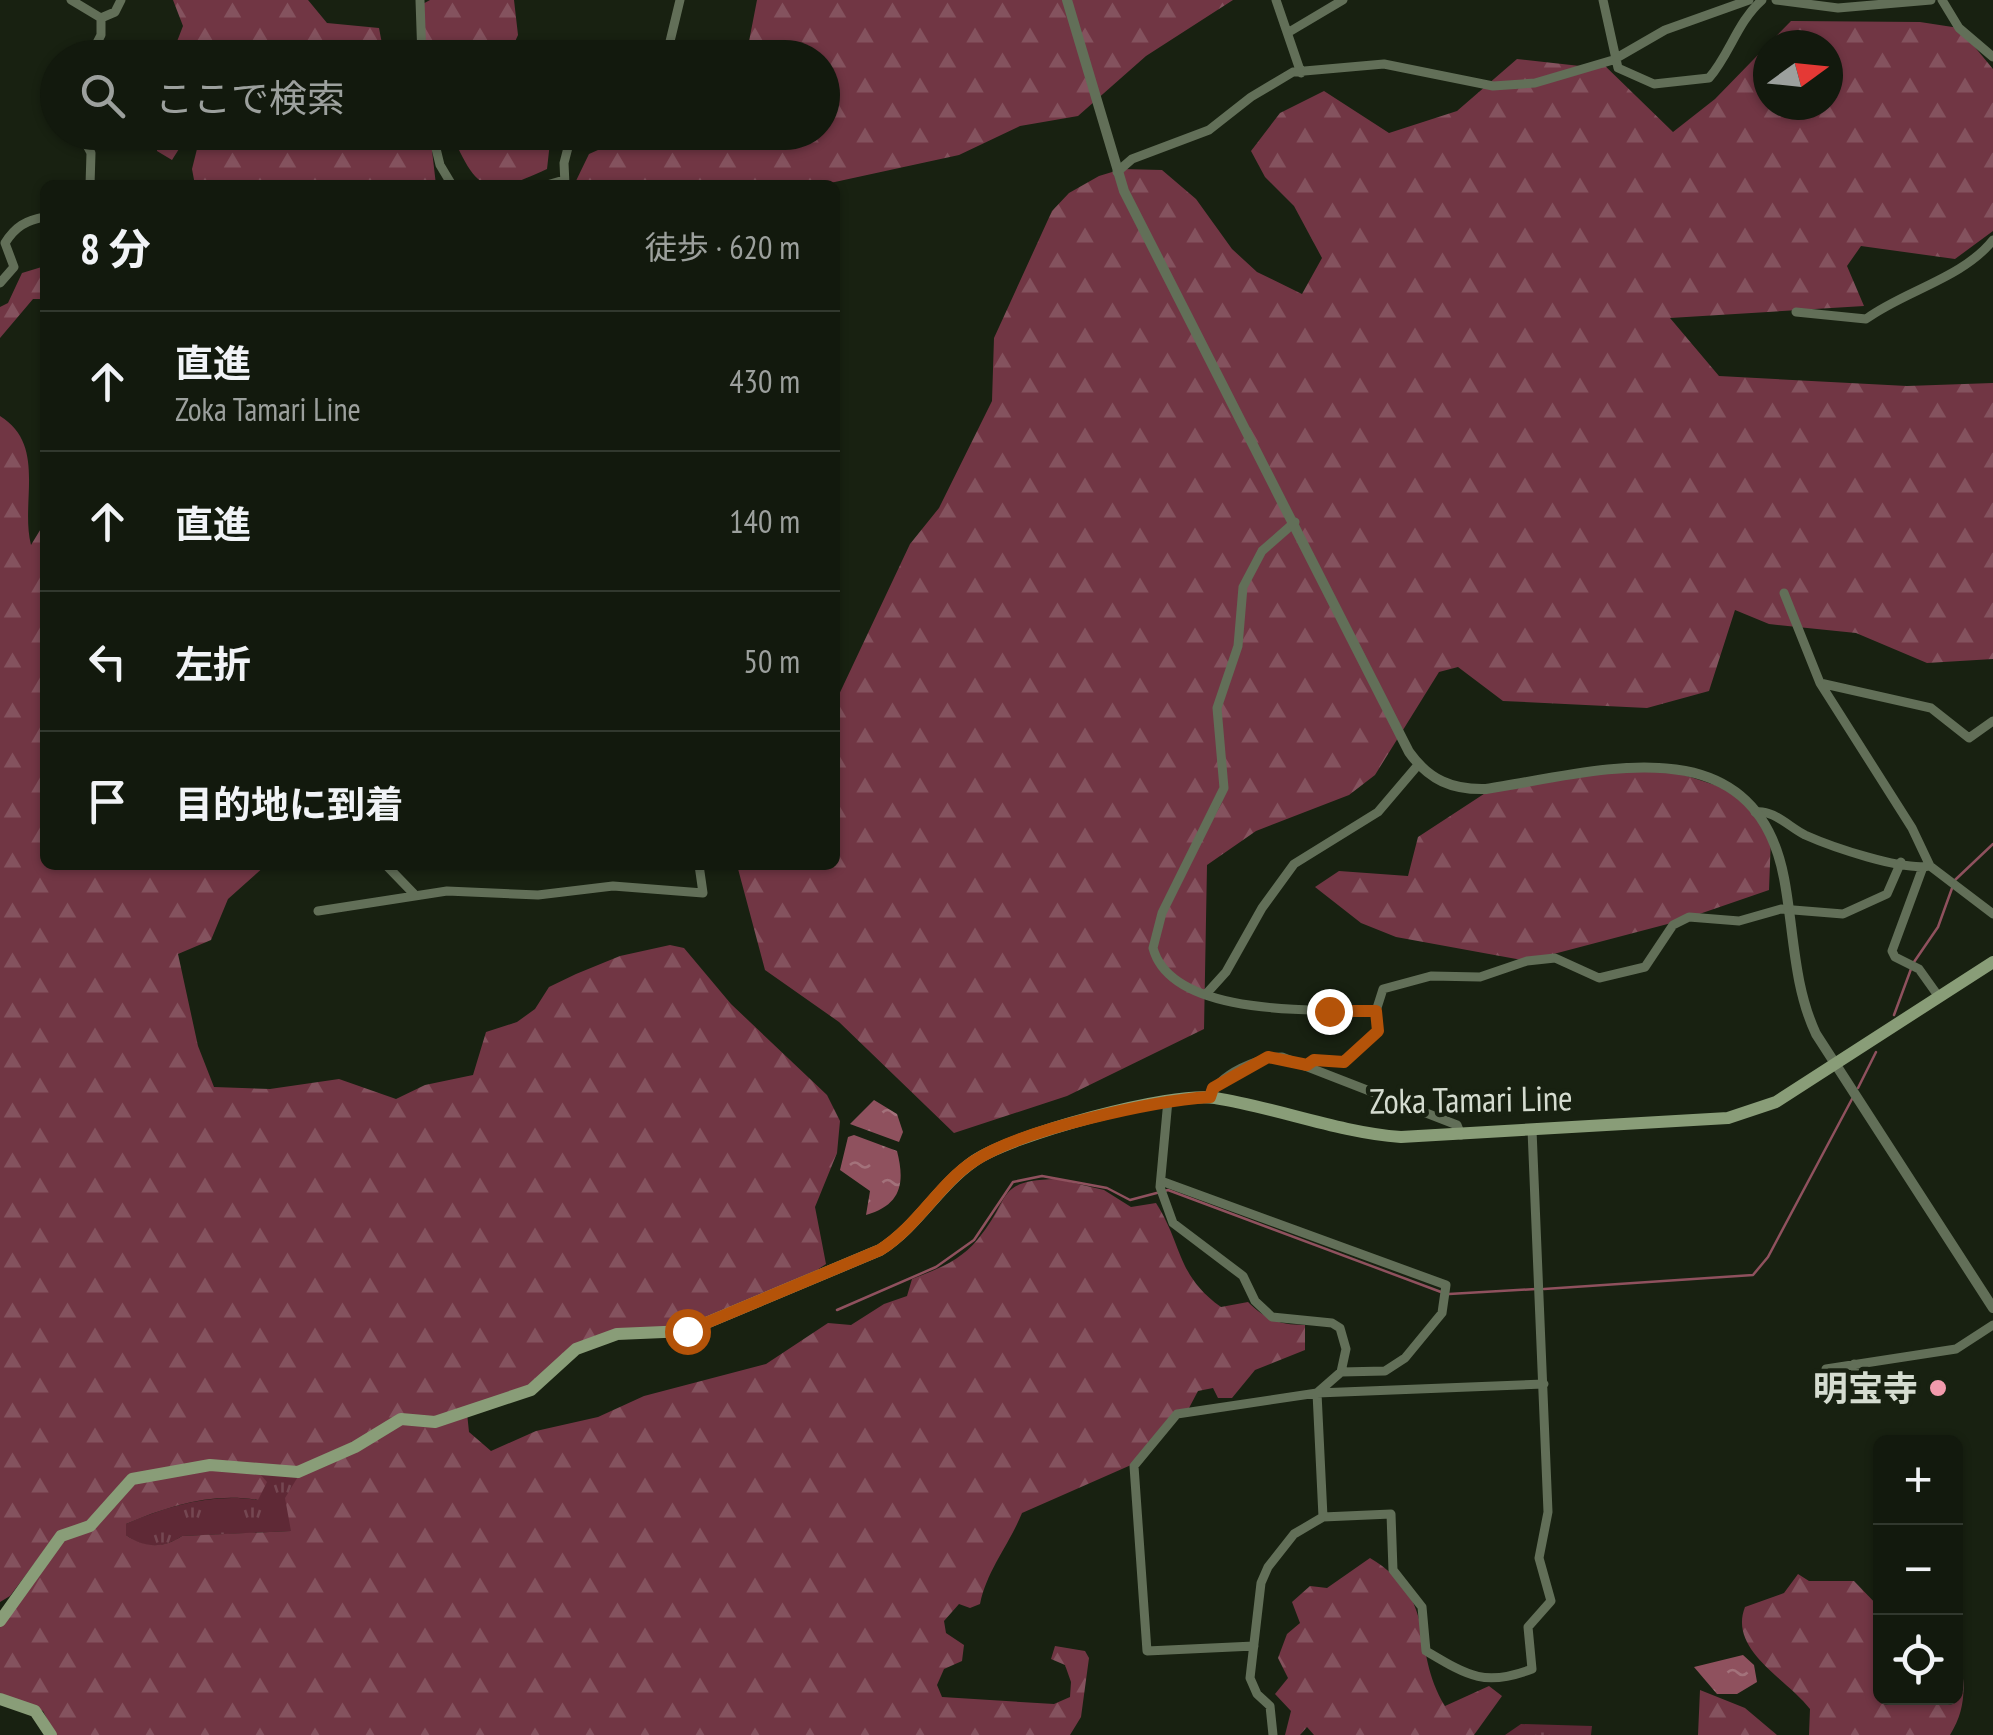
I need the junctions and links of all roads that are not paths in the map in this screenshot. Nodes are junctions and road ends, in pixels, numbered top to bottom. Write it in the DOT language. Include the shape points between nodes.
graph roads {
  1 [pos="71,0"];
  2 [pos="121,0"];
  3 [pos="420,0"];
  4 [pos="680,0"];
  5 [pos="1067,0"];
  6 [pos="1276,0"];
  7 [pos="1343,0"];
  8 [pos="1604,0"];
  9 [pos="1749,0"];
  10 [pos="1762,0"];
  11 [pos="1776,0"];
  12 [pos="1931,0"];
  13 [pos="1942,0"];
  14 [pos="100,18"];
  15 [pos="1289,32"];
  16 [pos="99,40"];
  17 [pos="420,40"];
  18 [pos="670,40"];
  19 [pos="1993,57"];
  20 [pos="1613,60"];
  21 [pos="1301,72"];
  22 [pos="89,150"];
  23 [pos="436,150"];
  24 [pos="569,150"];
  25 [pos="1116,172"];
  26 [pos="90,180"];
  27 [pos="449,180"];
  28 [pos="565,180"];
  29 [pos="40,218"];
  30 [pos="1993,240"];
  31 [pos="0,283"];
  32 [pos="1796,312"];
  33 [pos="1296,522"];
  34 [pos="1784,593"];
  35 [pos="1820,683"];
  36 [pos="1993,721"];
  37 [pos="1418,766"];
  38 [pos="1755,812"];
  39 [pos="1901,862"];
  40 [pos="1926,866"];
  41 [pos="391,870"];
  42 [pos="700,870"];
  43 [pos="414,894"];
  44 [pos="1788,909"];
  45 [pos="318,911"];
  46 [pos="1993,914"];
  47 [pos="1993,962"];
  48 [pos="1206,993"];
  49 [pos="1940,997"];
  50 [pos="1376,1011"];
  51 [pos="1307,1065"];
  52 [pos="1835,1066"];
  53 [pos="1210,1097"];
  54 [pos="1168,1100"];
  55 [pos="1532,1130"];
  56 [pos="1461,1136"];
  57 [pos="1161,1182"];
  58 [pos="1993,1308"];
  59 [pos="1993,1325"];
  60 [pos="1854,1364"];
  61 [pos="1826,1369"];
  62 [pos="1342,1372"];
  63 [pos="1544,1384"];
  64 [pos="1317,1393"];
  65 [pos="1874,1400"];
  66 [pos="1323,1517"];
  67 [pos="0,1621"];
  68 [pos="1254,1646"];
  69 [pos="0,1699"];
  70 [pos="51,1735"];
  71 [pos="1273,1735"];
  1 -- 14 [label="street"];
  2 -- 14 [label="street" via="115,12"];
  3 -- 17 [label="street"];
  4 -- 18 [label="street"];
  5 -- 25 [label="street"];
  6 -- 15 [label="street"];
  7 -- 15 [label="street"];
  8 -- 20 [label="street"];
  9 -- 20 [label="street" via="1665,30"];
  10 -- 20 [label="street" via="1746,14 1724,61 1697,83 1654,84"];
  11 -- 12 [label="street" via="1838,8"];
  13 -- 19 [label="street" via="1959,28"];
  14 -- 16 [label="street"];
  15 -- 21 [label="street"];
  20 -- 21 [label="street" via="1508,86 1384,64"];
  21 -- 25 [label="street" via="1250,97 1210,130 1132,159"];
  22 -- 26 [label="street"];
  23 -- 27 [label="street"];
  24 -- 28 [label="street"];
  25 -- 33 [label="street"];
  29 -- 31 [label="street" via="22,223 5,244 14,267"];
  30 -- 32 [label="street" via="1958,268 1866,320"];
  33 -- 37 [label="street"];
  33 -- 48 [label="street" via="1262,551 1243,588 1238,646 1217,708 1224,788 1155,933 1161,964"];
  34 -- 35 [label="street"];
  35 -- 36 [label="street" via="1931,708 1969,738"];
  35 -- 40 [label="street" via="1912,828"];
  37 -- 38 [label="street" via="1444,784 1470,790 1676,766 1726,785"];
  37 -- 48 [label="street" via="1378,812 1294,864"];
  38 -- 39 [label="street" via="1766,811 1837,846"];
  38 -- 44 [label="street" via="1776,851"];
  39 -- 40 [label="street"];
  39 -- 44 [label="street" via="1887,894 1859,910"];
  40 -- 46 [label="street"];
  40 -- 49 [label="street" via="1892,951 1920,969"];
  41 -- 43 [label="street"];
  42 -- 43 [label="street" via="703,893 695,895 613,886 538,896"];
  43 -- 45 [label="street"];
  44 -- 50 [label="street" via="1738,921 1679,921 1637,972 1599,978 1555,958 1527,961 1480,978 1431,976 1383,989"];
  44 -- 52 [label="street" via="1808,1016"];
  47 -- 49 [label="main road, Zoka Tamari Line"];
  48 -- 50 [label="street" via="1287,1012"];
  49 -- 52 [label="main road, Zoka Tamari Line"];
  50 -- 51 [label="street" via="1378,1031 1344,1062"];
  51 -- 53 [label="street" via="1268,1057 1213,1088"];
  51 -- 56 [label="street" via="1457,1125"];
  52 -- 55 [label="main road, Zoka Tamari Line" via="1776,1102 1728,1118"];
  52 -- 58 [label="street"];
  53 -- 54 [label="main road, Zoka Tamari Line"];
  53 -- 56 [label="main road, Zoka Tamari Line" via="1361,1134"];
  54 -- 57 [label="street"];
  54 -- 67 [label="main road, Zoka Tamari Line" via="991,1151 952,1182 905,1235 880,1250 687,1331 617,1334 576,1348 530,1390 435,1422 401,1419 298,1472 210,1465 132,1479 90,1526 61,1536"];
  55 -- 56 [label="main road, Zoka Tamari Line"];
  55 -- 63 [label="street"];
  57 -- 62 [label="street" via="1174,1223 1243,1276 1272,1316 1340,1328 1346,1349"];
  57 -- 62 [label="street" via="1446,1286 1442,1313 1404,1358 1384,1371"];
  59 -- 60 [label="street" via="1956,1350"];
  60 -- 61 [label="street"];
  60 -- 65 [label="street" via="1862,1394"];
  62 -- 64 [label="street"];
  63 -- 64 [label="street"];
  63 -- 66 [label="street" via="1548,1512 1539,1558 1551,1601 1528,1627 1532,1669 1499,1681 1463,1673 1426,1652 1422,1607 1393,1570 1391,1514"];
  64 -- 66 [label="street"];
  64 -- 68 [label="street" via="1177,1414 1134,1466 1146,1651"];
  66 -- 68 [label="street" via="1294,1534 1268,1567"];
  68 -- 71 [label="street" via="1251,1686 1270,1706"];
  69 -- 70 [label="main road" via="35,1711"];
}
